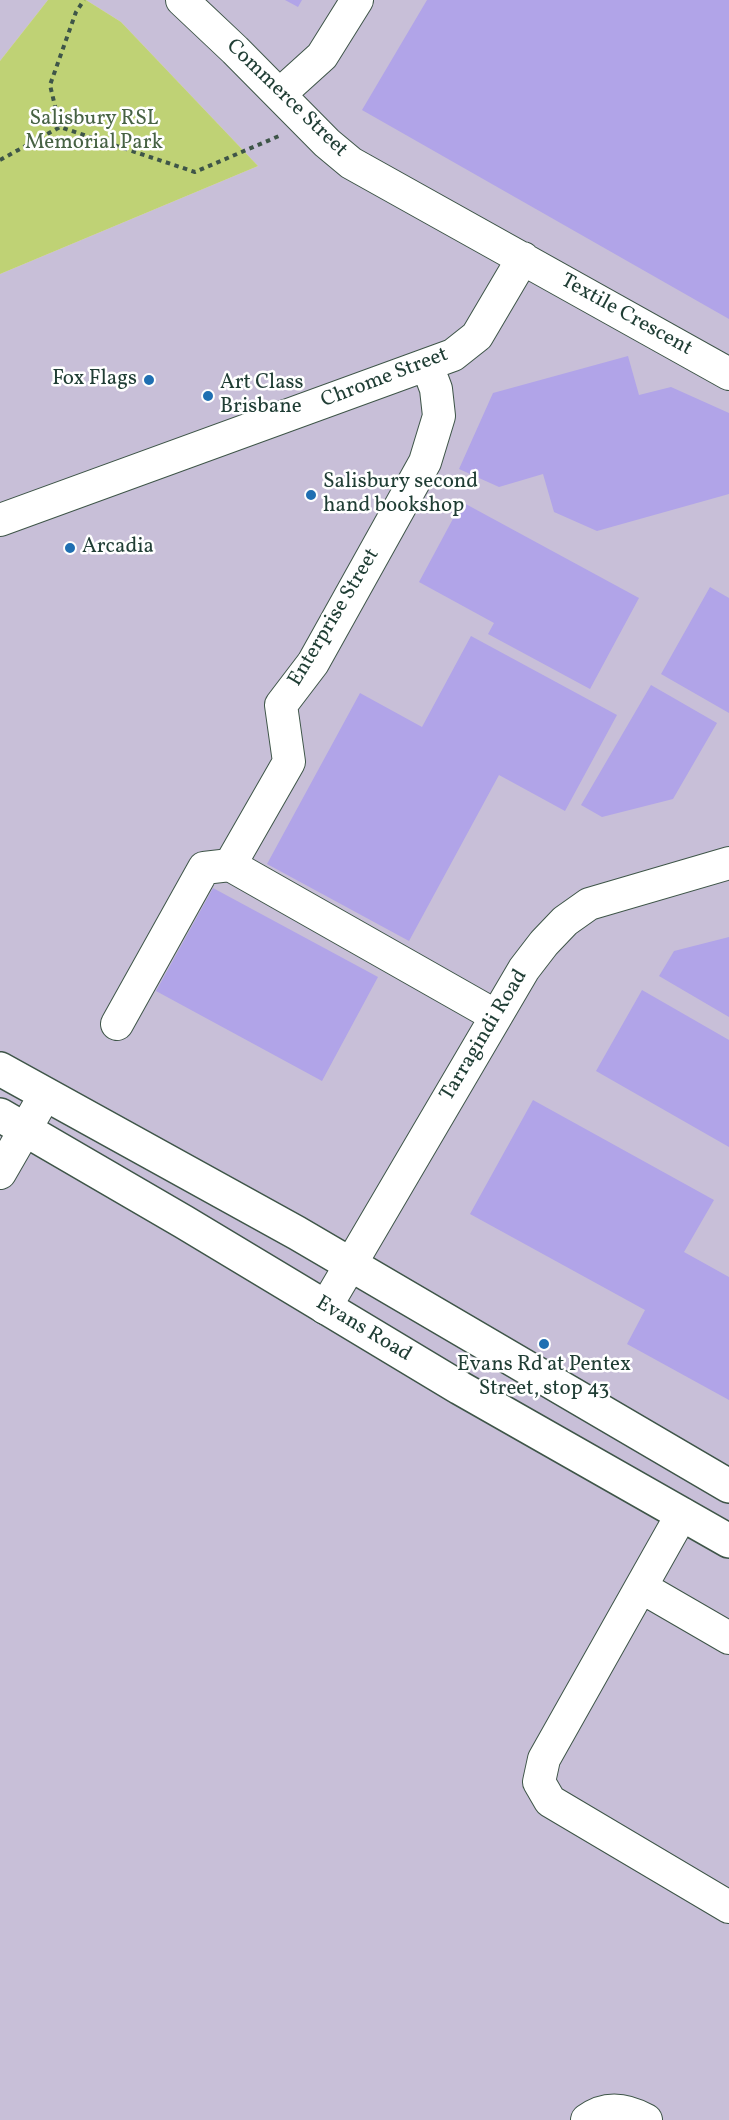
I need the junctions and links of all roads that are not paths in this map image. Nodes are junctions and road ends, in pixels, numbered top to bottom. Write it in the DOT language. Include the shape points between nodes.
graph roads {
  1 [pos="182,0"];
  2 [pos="357,0"];
  3 [pos="280,94"];
  4 [pos="524,258"];
  5 [pos="426,365"];
  6 [pos="729,374"];
  7 [pos="0,520"];
  8 [pos="729,863"];
  9 [pos="230,865"];
  10 [pos="496,1016"];
  11 [pos="117,1024"];
  12 [pos="0,1069"];
  13 [pos="45,1095"];
  14 [pos="12,1122"];
  15 [pos="0,1173"];
  16 [pos="350,1264"];
  17 [pos="325,1308"];
  18 [pos="729,1486"];
  19 [pos="682,1514"];
  20 [pos="729,1541"];
  21 [pos="641,1587"];
  22 [pos="729,1638"];
  23 [pos="729,1906"];
  24 [pos="586,2120"];
  25 [pos="646,2120"];
  1 -- 3 [label="street, Commerce Street"];
  2 -- 3 [label="street" via="322,56"];
  3 -- 4 [label="street, Commerce Street" via="351,163"];
  4 -- 5 [label="street, Chrome Street" via="477,336 453,355"];
  4 -- 6 [label="street, Textile Crescent"];
  5 -- 7 [label="street, Chrome Street"];
  5 -- 9 [label="street, Enterprise Street" via="436,389 439,416 425,462 313,663 281,705 289,762"];
  8 -- 10 [label="street, Tarragindi Road" via="589,904 544,943"];
  9 -- 10 [label="street"];
  9 -- 11 [label="street" via="204,868"];
  10 -- 16 [label="street, Tarragindi Road"];
  12 -- 13 [label="main road"];
  13 -- 14 [label="street"];
  13 -- 16 [label="main road"];
  14 -- 15 [label="street"];
  14 -- 17 [label="main road, Evans Road"];
  16 -- 17 [label="street, Tarragindi Road"];
  16 -- 18 [label="main road"];
  17 -- 19 [label="main road, Evans Road"];
  19 -- 20 [label="main road, Evans Road"];
  19 -- 21 [label="street"];
  21 -- 22 [label="street"];
  21 -- 23 [label="street" via="544,1759 539,1782 550,1801"];
  24 -- 25 [label="street" via="605,2110 628,2111"];
}
